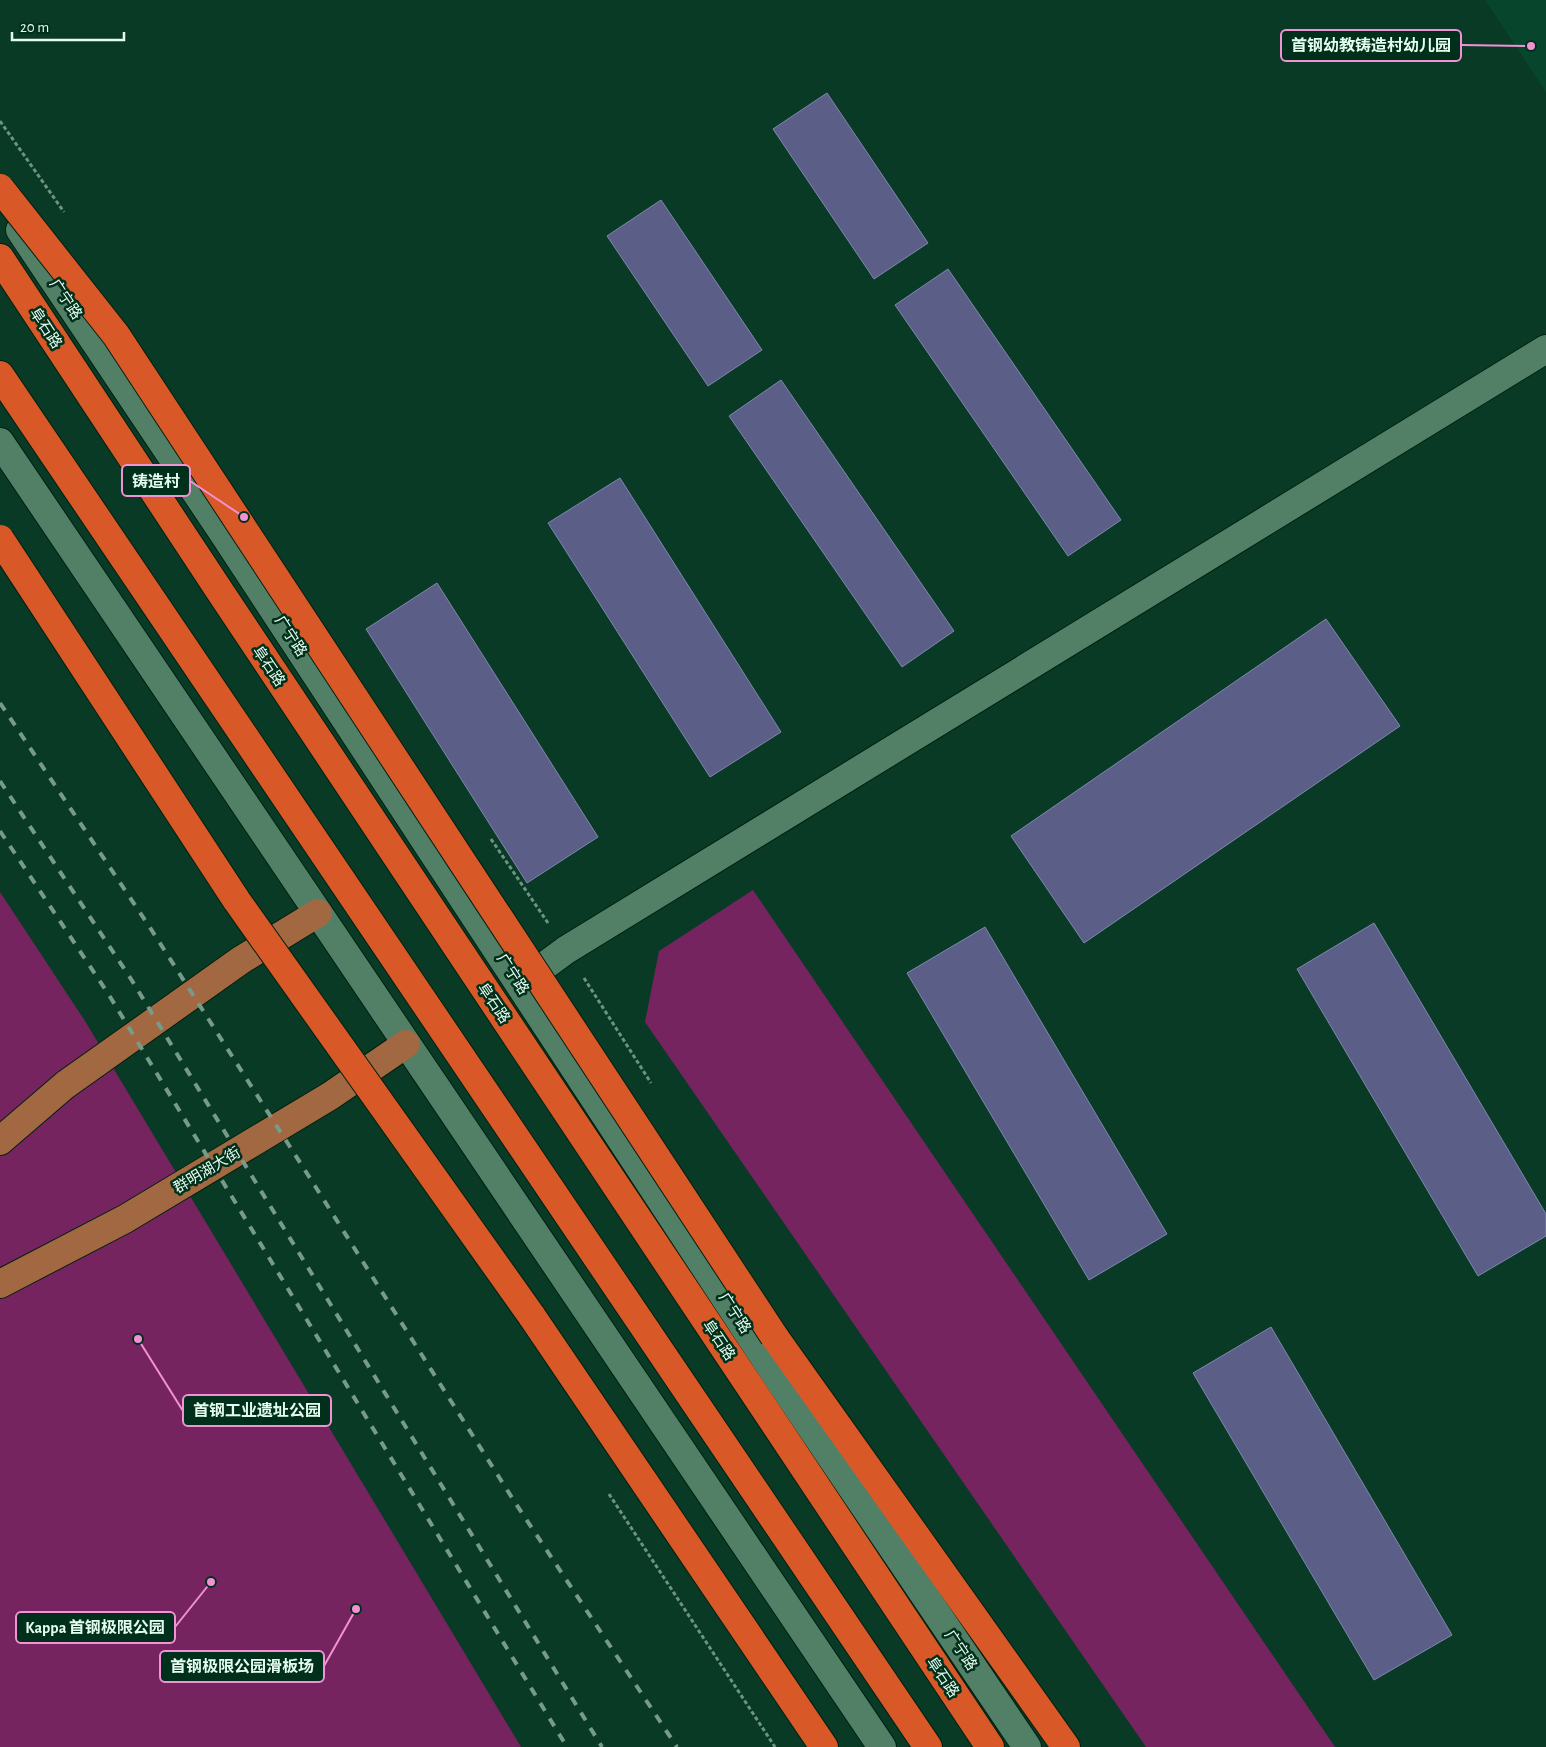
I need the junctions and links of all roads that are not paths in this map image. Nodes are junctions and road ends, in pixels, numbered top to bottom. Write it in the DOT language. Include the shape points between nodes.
graph roads {
  1 [pos="0,188"];
  2 [pos="0,201"];
  3 [pos="0,258"];
  4 [pos="1546,349"];
  5 [pos="0,375"];
  6 [pos="0,442"];
  7 [pos="0,539"];
  8 [pos="318,913"];
  9 [pos="520,984"];
  10 [pos="406,1044"];
  11 [pos="0,1141"];
  12 [pos="0,1284"];
  13 [pos="824,1747"];
  14 [pos="882,1747"];
  15 [pos="928,1747"];
  16 [pos="990,1747"];
  17 [pos="1027,1747"];
  18 [pos="1066,1747"];
  1 -- 18 [label="highway, bridge" via="116,335 774,1336"];
  2 -- 9 [label="street, 广宁路"];
  3 -- 16 [label="highway, 阜石路"];
  4 -- 9 [label="street" via="566,950"];
  5 -- 15 [label="highway"];
  6 -- 8 [label="street"];
  7 -- 13 [label="highway, bridge" via="237,901 531,1315"];
  8 -- 10 [label="street"];
  8 -- 11 [label="main road" via="241,960 65,1085"];
  9 -- 17 [label="street, 广宁路" via="779,1380"];
  10 -- 12 [label="main road, 群明湖大街" via="330,1096 134,1214"];
  10 -- 14 [label="street"];
}
